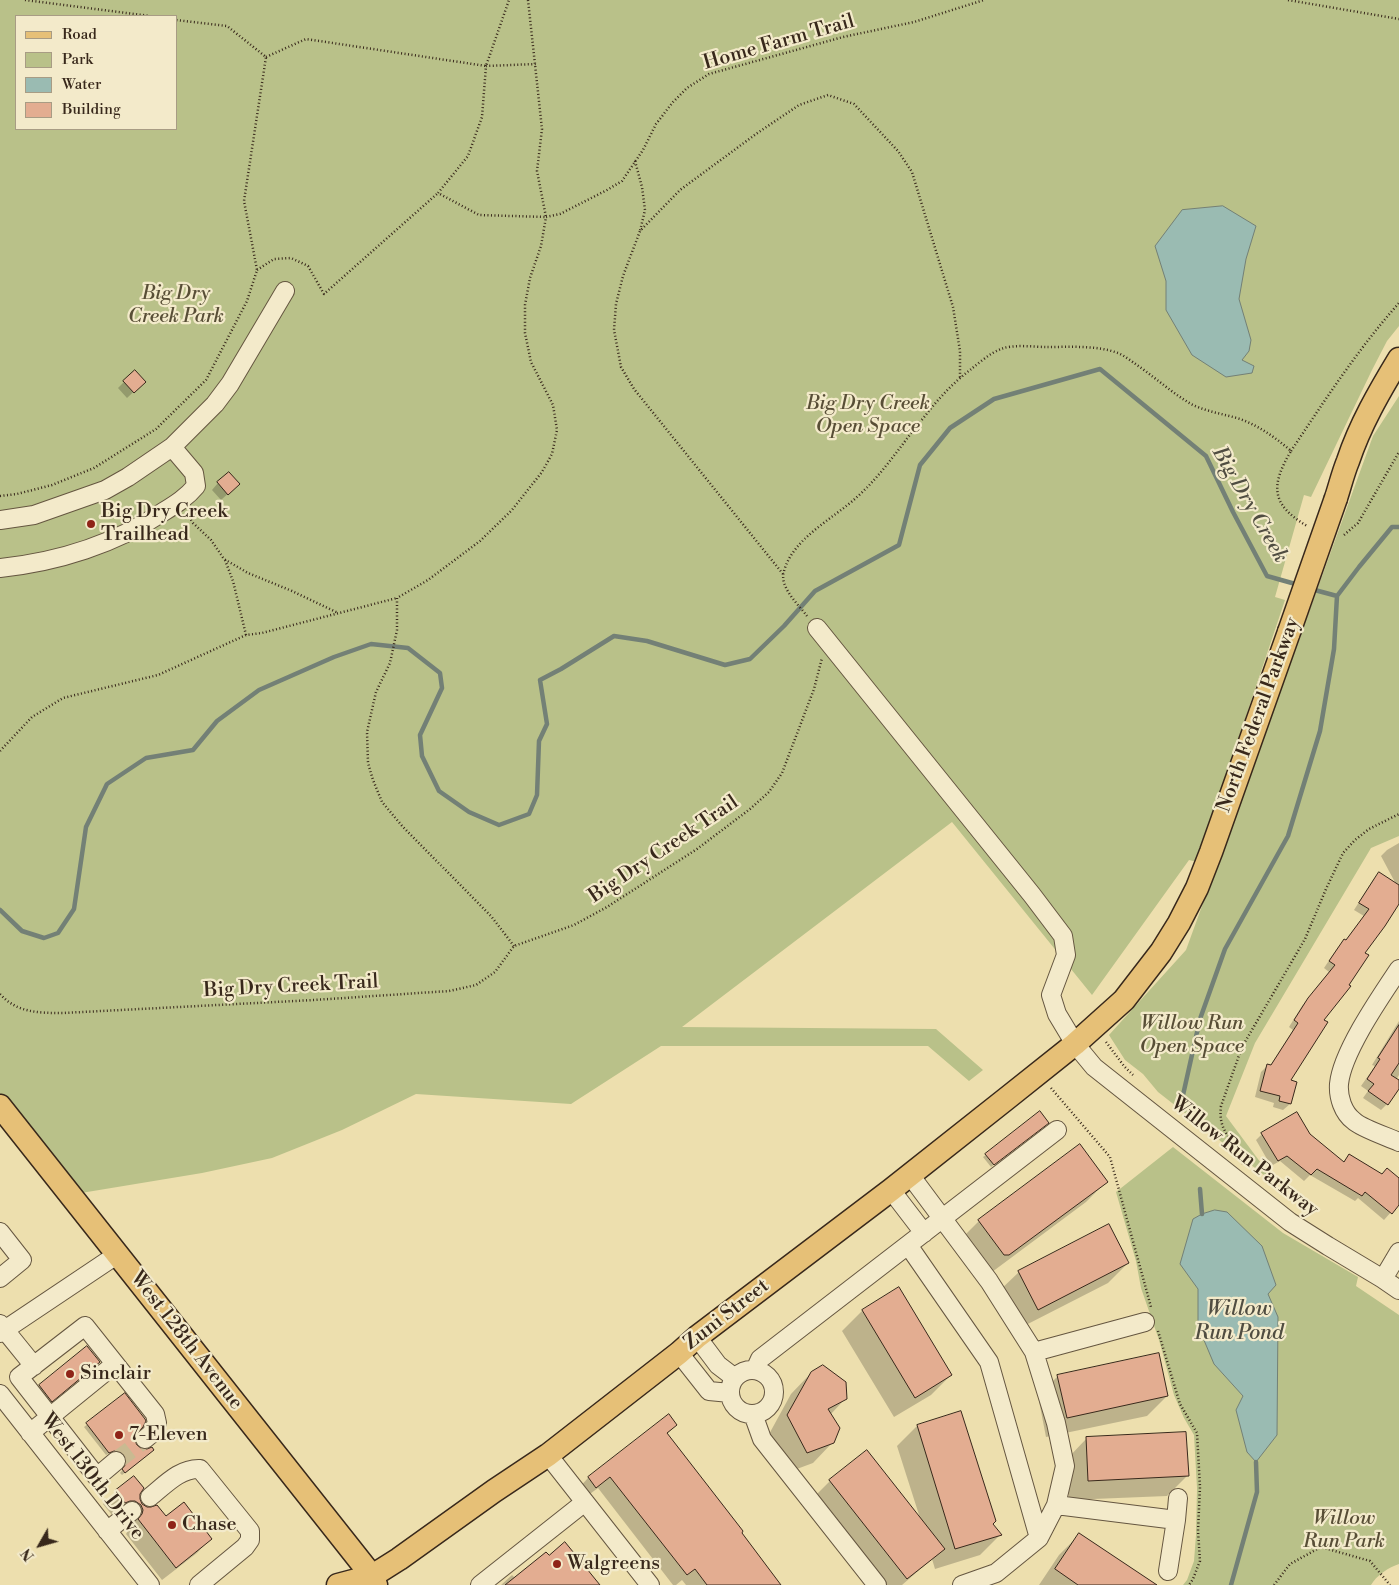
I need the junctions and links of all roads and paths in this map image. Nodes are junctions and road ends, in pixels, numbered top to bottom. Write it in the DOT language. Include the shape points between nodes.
graph roads {
  1 [pos="25,0"];
  2 [pos="509,0"];
  3 [pos="528,0"];
  4 [pos="984,0"];
  5 [pos="1288,0"];
  6 [pos="142,15"];
  7 [pos="1399,19"];
  8 [pos="178,20"];
  9 [pos="266,57"];
  10 [pos="536,64"];
  11 [pos="486,66"];
  12 [pos="636,161"];
  13 [pos="438,193"];
  14 [pos="546,218"];
  15 [pos="640,231"];
  16 [pos="257,270"];
  17 [pos="285,291"];
  18 [pos="1399,303"];
  19 [pos="1399,360"];
  20 [pos="960,378"];
  21 [pos="172,447"];
  22 [pos="1291,451"];
  23 [pos="1399,452"];
  24 [pos="0,496"];
  25 [pos="179,502"];
  26 [pos="0,520"];
  27 [pos="1316,528"];
  28 [pos="1343,535"];
  29 [pos="224,558"];
  30 [pos="0,568"];
  31 [pos="783,574"];
  32 [pos="397,598"];
  33 [pos="339,614"];
  34 [pos="813,624"];
  35 [pos="246,635"];
  36 [pos="822,656"];
  37 [pos="0,751"];
  38 [pos="1399,814"];
  39 [pos="514,946"];
  40 [pos="1399,969"];
  41 [pos="0,994"];
  42 [pos="1106,1042"];
  43 [pos="1075,1044"];
  44 [pos="1137,1079"];
  45 [pos="0,1106"];
  46 [pos="1057,1130"];
  47 [pos="1399,1142"];
  48 [pos="1236,1158"];
  49 [pos="910,1174"];
  50 [pos="891,1190"];
  51 [pos="943,1219"];
  52 [pos="0,1232"];
  53 [pos="924,1233"];
  54 [pos="908,1245"];
  55 [pos="1399,1252"];
  56 [pos="118,1254"];
  57 [pos="0,1278"];
  58 [pos="1384,1279"];
  59 [pos="1399,1290"];
  60 [pos="1145,1322"];
  61 [pos="2,1329"];
  62 [pos="697,1337"];
  63 [pos="1034,1352"];
  64 [pos="679,1353"];
  65 [pos="114,1364"];
  66 [pos="34,1366"];
  67 [pos="755,1370"];
  68 [pos="732,1386"];
  69 [pos="0,1394"];
  70 [pos="753,1414"];
  71 [pos="50,1416"];
  72 [pos="30,1433"];
  73 [pos="145,1439"];
  74 [pos="548,1456"];
  75 [pos="116,1462"];
  76 [pos="150,1497"];
  77 [pos="1178,1498"];
  78 [pos="585,1502"];
  79 [pos="1056,1505"];
  80 [pos="132,1511"];
  81 [pos="1176,1520"];
  82 [pos="107,1531"];
  83 [pos="1040,1538"];
  84 [pos="1168,1571"];
  85 [pos="376,1583"];
  86 [pos="649,1584"];
  87 [pos="150,1585"];
  88 [pos="198,1585"];
  89 [pos="338,1585"];
  90 [pos="480,1585"];
  91 [pos="877,1585"];
  92 [pos="962,1585"];
  93 [pos="1274,1585"];
  94 [pos="1390,1585"];
  1 -- 6 [label="path"];
  2 -- 11 [label="path"];
  3 -- 10 [label="path"];
  4 -- 12 [label="path, Home Farm Trail" via="914,22 843,37 709,74 673,102 656,124"];
  5 -- 7 [label="path"];
  8 -- 9 [label="path" via="227,26"];
  9 -- 11 [label="path" via="306,38"];
  9 -- 16 [label="path" via="244,201"];
  10 -- 11 [label="path"];
  10 -- 14 [label="path" via="542,129 537,171"];
  11 -- 13 [label="path" via="482,117 468,156"];
  12 -- 14 [label="path, Home Farm Trail" via="622,181 569,210"];
  12 -- 15 [label="path" via="645,210"];
  13 -- 14 [label="path" via="479,215"];
  13 -- 16 [label="path" via="324,294 308,266 291,258 274,259"];
  14 -- 32 [label="path" via="525,305 525,333 531,362 553,404 557,430 552,454 512,510 480,541 428,580"];
  15 -- 20 [label="path" via="680,190 798,105 828,95 854,104 898,151 912,172 953,307 960,351"];
  15 -- 31 [label="path" via="616,304 614,330 621,367 634,388"];
  16 -- 24 [label="path" via="247,301 206,380 156,429 94,468 52,485"];
  17 -- 21 [label="street" via="230,384 215,404"];
  18 -- 22 [label="path" via="1363,346"];
  19 -- 43 [label="main road, North Federal Parkway, bridge" via="1382,386 1348,460 1197,888 1180,923 1124,1000"];
  20 -- 22 [label="path" via="1002,348 1079,347 1110,351 1126,357 1193,405 1256,426"];
  20 -- 31 [label="path" via="925,415 881,474 857,498 800,543 788,558"];
  21 -- 25 [label="street" via="194,473 196,486"];
  21 -- 26 [label="street" via="105,490 34,515"];
  22 -- 27 [label="path" via="1282,465 1277,493 1293,517 1306,526"];
  23 -- 28 [label="path" via="1358,523"];
  25 -- 29 [label="path"];
  25 -- 30 [label="street" via="110,540 57,558"];
  29 -- 33 [label="path" via="248,573"];
  29 -- 35 [label="path"];
  31 -- 34 [label="path" via="785,587"];
  32 -- 33 [label="path"];
  32 -- 39 [label="path" via="397,630 390,663 376,692 367,732 368,763 382,802 491,916"];
  33 -- 35 [label="path"];
  34 -- 43 [label="street, Willow Run Parkway" via="1063,936 1066,954 1051,995 1056,1014"];
  35 -- 37 [label="path" via="158,675 63,698 32,717"];
  36 -- 39 [label="path, Big Dry Creek Trail" via="814,689 782,773 763,798 697,849 607,907 574,925"];
  38 -- 48 [label="path" via="1369,829 1342,853 1305,939 1242,1048 1220,1116 1222,1128 1244,1156 1244,1164"];
  39 -- 41 [label="path, Big Dry Creek Trail" via="503,964 486,979 449,991 46,1013 20,1010"];
  40 -- 47 [label="street" via="1354,1043 1339,1085 1340,1099 1354,1122"];
  42 -- 44 [label="path"];
  43 -- 49 [label="main road, Zuni Street"];
  43 -- 58 [label="street, Willow Run Parkway" via="1094,1067 1290,1222"];
  45 -- 56 [label="main road, West 128th Avenue"];
  46 -- 51 [label="street"];
  49 -- 50 [label="main road, Zuni Street"];
  49 -- 51 [label="street"];
  50 -- 53 [label="street"];
  50 -- 62 [label="main road, Zuni Street"];
  51 -- 53 [label="street"];
  51 -- 63 [label="street" via="989,1281"];
  52 -- 57 [label="street" via="22,1260"];
  53 -- 54 [label="street"];
  54 -- 67 [label="street" via="760,1360"];
  54 -- 83 [label="street" via="989,1362"];
  55 -- 58 [label="street"];
  56 -- 61 [label="street"];
  56 -- 85 [label="main road, West 128th Avenue"];
  58 -- 59 [label="street, Willow Run Parkway"];
  60 -- 63 [label="street"];
  61 -- 66 [label="street"];
  62 -- 64 [label="main road, Zuni Street"];
  62 -- 68 [label="street"];
  63 -- 79 [label="street" via="1056,1423 1065,1466"];
  64 -- 68 [label="street" via="709,1391"];
  64 -- 74 [label="main road, Zuni Street"];
  65 -- 66 [label="street" via="85,1326"];
  65 -- 71 [label="street"];
  65 -- 73 [label="street" via="155,1414 157,1423"];
  66 -- 71 [label="street" via="19,1377"];
  67 -- 68 [label="street" via="741,1373"];
  67 -- 70 [label="street" via="769,1377 774,1392 770,1406"];
  68 -- 70 [label="street" via="732,1400 736,1407"];
  69 -- 72 [label="street, West 130th Drive"];
  70 -- 91 [label="street" via="762,1439"];
  71 -- 72 [label="street"];
  71 -- 75 [label="street" via="97,1476"];
  72 -- 82 [label="street, West 130th Drive"];
  74 -- 78 [label="street"];
  74 -- 85 [label="main road, Zuni Street" via="399,1559"];
  76 -- 88 [label="street" via="178,1474 189,1468 200,1469 250,1531 250,1540 245,1547"];
  77 -- 81 [label="street"];
  78 -- 86 [label="street"];
  78 -- 90 [label="street"];
  79 -- 81 [label="street"];
  79 -- 83 [label="street"];
  80 -- 82 [label="street"];
  81 -- 84 [label="street"];
  82 -- 87 [label="street, West 130th Drive"];
  83 -- 92 [label="street" via="996,1573"];
  85 -- 89 [label="main road, Zuni Street"];
  93 -- 94 [label="path" via="1290,1564 1322,1547 1370,1561"];
}
